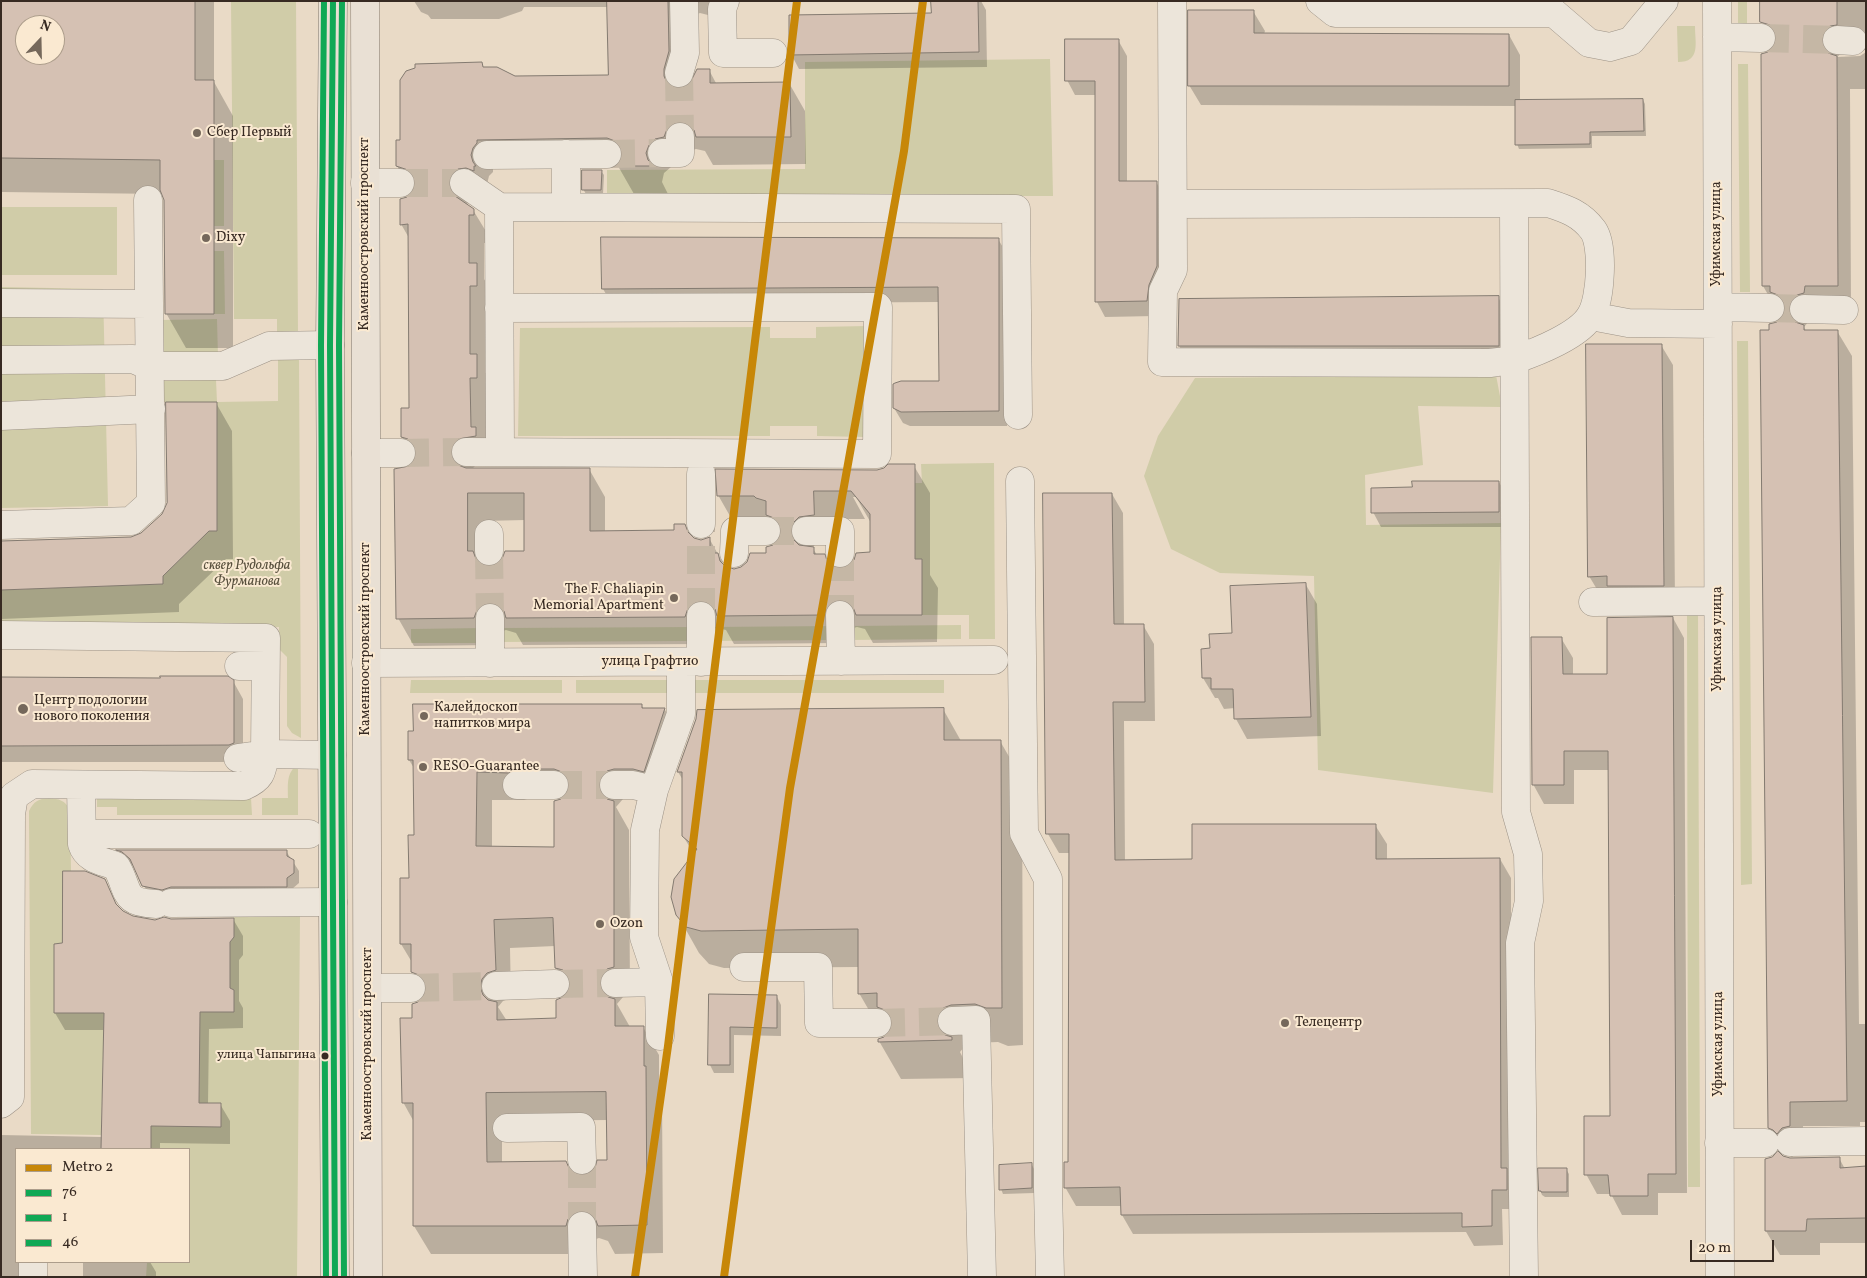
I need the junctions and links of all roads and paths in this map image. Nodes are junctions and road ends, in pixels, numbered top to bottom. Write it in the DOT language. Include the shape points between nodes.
graph roads {
  1 [pos="332,1"];
  2 [pos="365,1"];
  3 [pos="684,1"];
  4 [pos="725,1"];
  5 [pos="1172,1"];
  6 [pos="1320,1"];
  7 [pos="1664,1"];
  8 [pos="1717,1"];
  9 [pos="1717,37"];
  10 [pos="1760,38"];
  11 [pos="723,53"];
  12 [pos="773,53"];
  13 [pos="566,154"];
  14 [pos="606,154"];
  15 [pos="488,155"];
  16 [pos="365,183"];
  17 [pos="400,183"];
  18 [pos="464,183"];
  19 [pos="148,200"];
  20 [pos="1173,204"];
  21 [pos="1514,204"];
  22 [pos="499,207"];
  23 [pos="566,207"];
  24 [pos="1,303"];
  25 [pos="149,304"];
  26 [pos="499,308"];
  27 [pos="1770,308"];
  28 [pos="1804,309"];
  29 [pos="1844,310"];
  30 [pos="1591,316"];
  31 [pos="1718,316"];
  32 [pos="330,345"];
  33 [pos="1515,359"];
  34 [pos="1,360"];
  35 [pos="149,366"];
  36 [pos="150,409"];
  37 [pos="1018,415"];
  38 [pos="1,416"];
  39 [pos="466,452"];
  40 [pos="500,452"];
  41 [pos="366,453"];
  42 [pos="401,453"];
  43 [pos="701,474"];
  44 [pos="1020,481"];
  45 [pos="701,524"];
  46 [pos="1,525"];
  47 [pos="766,531"];
  48 [pos="806,531"];
  49 [pos="734,553"];
  50 [pos="840,553"];
  51 [pos="1593,602"];
  52 [pos="1718,602"];
  53 [pos="840,615"];
  54 [pos="700,616"];
  55 [pos="490,618"];
  56 [pos="1,635"];
  57 [pos="994,660"];
  58 [pos="840,661"];
  59 [pos="691,662"];
  60 [pos="366,663"];
  61 [pos="490,663"];
  62 [pos="681,714"];
  63 [pos="689,746"];
  64 [pos="265,754"];
  65 [pos="332,755"];
  66 [pos="238,758"];
  67 [pos="82,784"];
  68 [pos="554,785"];
  69 [pos="614,785"];
  70 [pos="517,786"];
  71 [pos="654,790"];
  72 [pos="82,834"];
  73 [pos="309,834"];
  74 [pos="333,902"];
  75 [pos="744,967"];
  76 [pos="659,982"];
  77 [pos="615,983"];
  78 [pos="555,984"];
  79 [pos="496,986"];
  80 [pos="368,988"];
  81 [pos="411,988"];
  82 [pos="952,1021"];
  83 [pos="877,1023"];
  84 [pos="660,1036"];
  85 [pos="1,1104"];
  86 [pos="507,1128"];
  87 [pos="1866,1141"];
  88 [pos="1720,1143"];
  89 [pos="582,1160"];
  90 [pos="582,1226"];
  91 [pos="33,1263"];
  92 [pos="33,1277"];
  93 [pos="335,1277"];
  94 [pos="368,1277"];
  95 [pos="583,1277"];
  96 [pos="982,1277"];
  97 [pos="1050,1277"];
  98 [pos="1524,1277"];
  99 [pos="1720,1277"];
  1 -- 32 [label="main road"];
  2 -- 16 [label="main road, Каменноостровский проспект"];
  3 -- 11 [label="street" via="682,63"];
  4 -- 11 [label="street" via="722,9"];
  5 -- 20 [label="street"];
  6 -- 7 [label="street" via="1335,13 1554,13 1588,43 1610,46 1630,41"];
  8 -- 9 [label="street, Уфимская улица"];
  9 -- 10 [label="street"];
  9 -- 31 [label="street, Уфимская улица"];
  11 -- 12 [label="street"];
  13 -- 14 [label="street"];
  13 -- 15 [label="street"];
  13 -- 23 [label="street"];
  16 -- 17 [label="street"];
  16 -- 41 [label="main road, Каменноостровский проспект"];
  18 -- 22 [label="street"];
  19 -- 25 [label="street"];
  20 -- 21 [label="street"];
  20 -- 33 [label="street" via="1173,270 1163,291 1162,362 1490,363"];
  21 -- 30 [label="street" via="1548,203 1574,212 1594,231 1600,258 1600,288"];
  21 -- 33 [label="street"];
  22 -- 23 [label="street"];
  22 -- 26 [label="street"];
  23 -- 37 [label="street" via="1016,209"];
  24 -- 25 [label="street"];
  25 -- 35 [label="street"];
  26 -- 40 [label="street"];
  26 -- 40 [label="street" via="878,307 877,454"];
  27 -- 31 [label="street"];
  28 -- 29 [label="street"];
  30 -- 31 [label="street" via="1628,323"];
  30 -- 33 [label="street" via="1571,335"];
  31 -- 52 [label="street, Уфимская улица"];
  32 -- 35 [label="street" via="269,346 223,366"];
  32 -- 65 [label="main road"];
  33 -- 98 [label="street" via="1516,812 1528,854 1528,901 1520,943"];
  34 -- 35 [label="street" via="133,359"];
  35 -- 36 [label="street"];
  36 -- 38 [label="street"];
  36 -- 46 [label="street" via="151,503 131,521"];
  39 -- 40 [label="street"];
  41 -- 42 [label="street"];
  41 -- 60 [label="main road, Каменноостровский проспект"];
  43 -- 45 [label="street"];
  44 -- 97 [label="street" via="1024,833 1048,879"];
  47 -- 49 [label="street" via="735,532"];
  48 -- 50 [label="street" via="840,531"];
  51 -- 52 [label="street"];
  52 -- 88 [label="street, Уфимская улица"];
  53 -- 58 [label="street"];
  54 -- 59 [label="street"];
  55 -- 61 [label="street"];
  56 -- 64 [label="street" via="266,638 252,666"];
  57 -- 58 [label="street, улица Графтио"];
  58 -- 59 [label="street, улица Графтио"];
  59 -- 61 [label="street, улица Графтио"];
  59 -- 62 [label="street"];
  60 -- 61 [label="street, улица Графтио"];
  60 -- 80 [label="main road, Каменноостровский проспект"];
  62 -- 63 [label="street"];
  62 -- 71 [label="street"];
  64 -- 65 [label="street"];
  64 -- 66 [label="street"];
  64 -- 67 [label="street" via="256,780 244,786"];
  65 -- 74 [label="main road"];
  67 -- 72 [label="street"];
  67 -- 85 [label="street" via="32,784 14,796 11,814 10,1097"];
  68 -- 70 [label="street"];
  69 -- 71 [label="street"];
  71 -- 76 [label="street" via="645,830 644,937"];
  72 -- 73 [label="street"];
  72 -- 74 [label="street" via="84,852 116,866 130,897 141,904"];
  74 -- 93 [label="main road"];
  75 -- 83 [label="street" via="818,967 819,1023"];
  76 -- 77 [label="street"];
  76 -- 84 [label="street"];
  78 -- 79 [label="street"];
  80 -- 81 [label="street"];
  80 -- 94 [label="main road, Каменноостровский проспект"];
  82 -- 96 [label="street" via="976,1020"];
  86 -- 89 [label="street" via="581,1127"];
  87 -- 88 [label="street"];
  88 -- 99 [label="street, Уфимская улица"];
  90 -- 95 [label="street"];
  91 -- 92 [label="street"];
}
